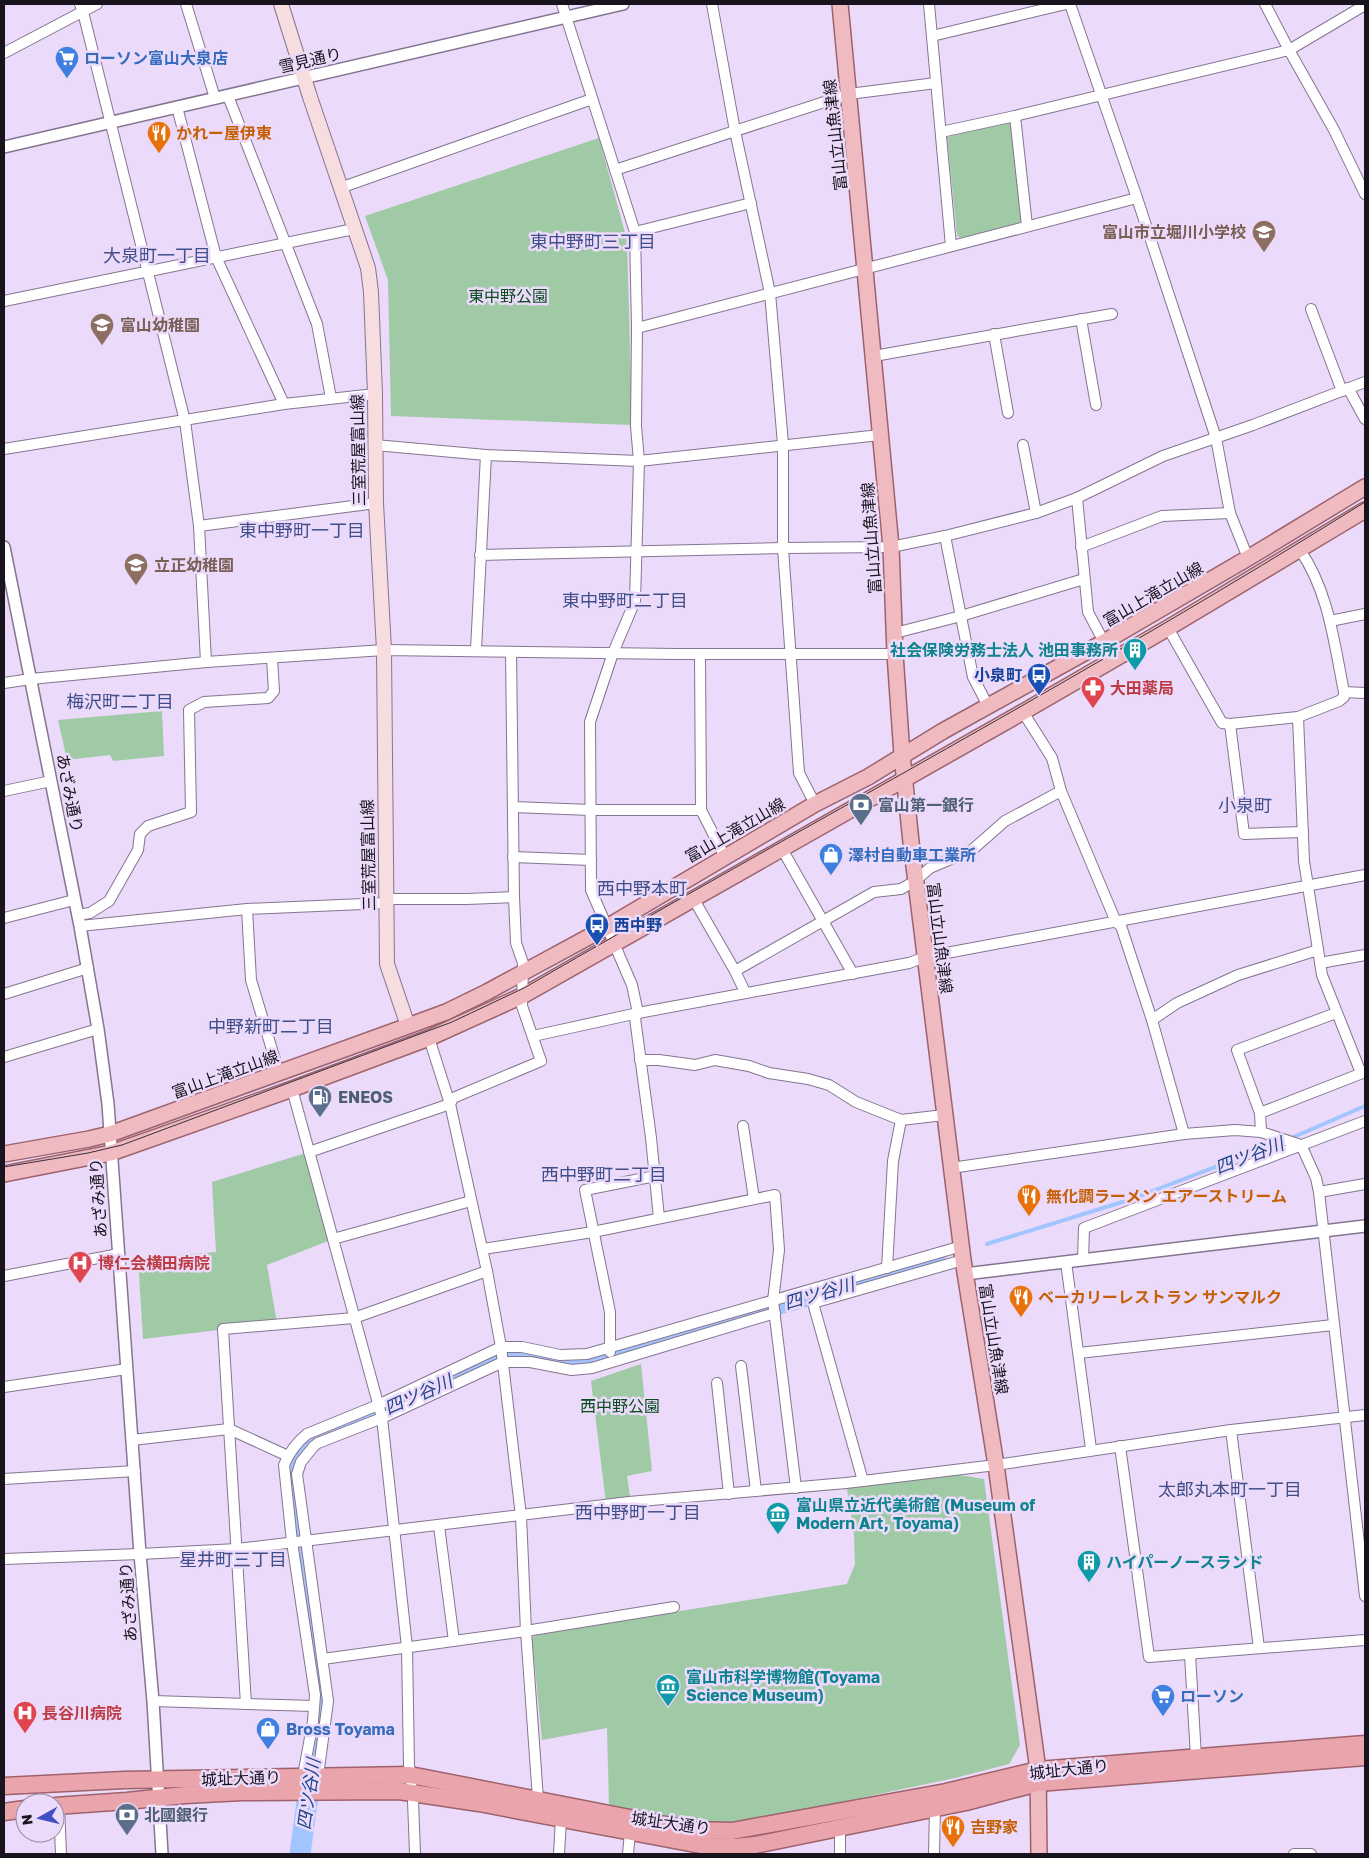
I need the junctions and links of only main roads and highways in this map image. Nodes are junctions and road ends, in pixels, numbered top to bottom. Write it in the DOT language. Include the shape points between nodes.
graph roads {
  1 [pos="281,4"];
  2 [pos="840,4"];
  3 [pos="1365,487"];
  4 [pos="1365,510"];
  5 [pos="902,756"];
  6 [pos="904,780"];
  7 [pos="408,1026"];
  8 [pos="4,1154"];
  9 [pos="4,1174"];
  10 [pos="1365,1744"];
  11 [pos="1365,1758"];
  12 [pos="1038,1777"];
  13 [pos="310,1781"];
  14 [pos="4,1786"];
  15 [pos="65,1805"];
  16 [pos="683,1848"];
  17 [pos="736,1851"];
  18 [pos="1039,1854"];
  1 -- 7 [label="main road, 三室荒屋富山線" via="368,268 371,292 376,503 384,650 386,964"];
  2 -- 5 [label="main road, 富山立山魚津線" via="891,547"];
  3 -- 5 [label="main road, 富山上滝立山線" via="1104,642"];
  4 -- 6 [label="main road"];
  5 -- 6 [label="main road, 富山立山魚津線"];
  5 -- 7 [label="main road, 富山上滝立山線" via="524,973 446,1012"];
  6 -- 9 [label="main road" via="524,995 429,1038 111,1153"];
  6 -- 12 [label="main road, 富山立山魚津線" via="951,1168 996,1464"];
  7 -- 8 [label="main road, 富山上滝立山線" via="110,1134"];
  10 -- 12 [label="highway, 城址大通り" via="1196,1757"];
  11 -- 12 [label="highway, 城址大通り"];
  12 -- 13 [label="highway, 城址大通り" via="732,1831 691,1830 410,1775"];
  12 -- 17 [label="highway, 城址大通り" via="935,1809"];
  12 -- 18 [label="main road, 富山立山魚津線"];
  13 -- 14 [label="highway, 城址大通り" via="158,1780"];
  13 -- 15 [label="highway, 城址大通り" via="242,1792"];
  13 -- 16 [label="highway, 城址大通り" via="412,1792 630,1832"];
  16 -- 17 [label="highway, 城址大通り" via="706,1846"];
}
